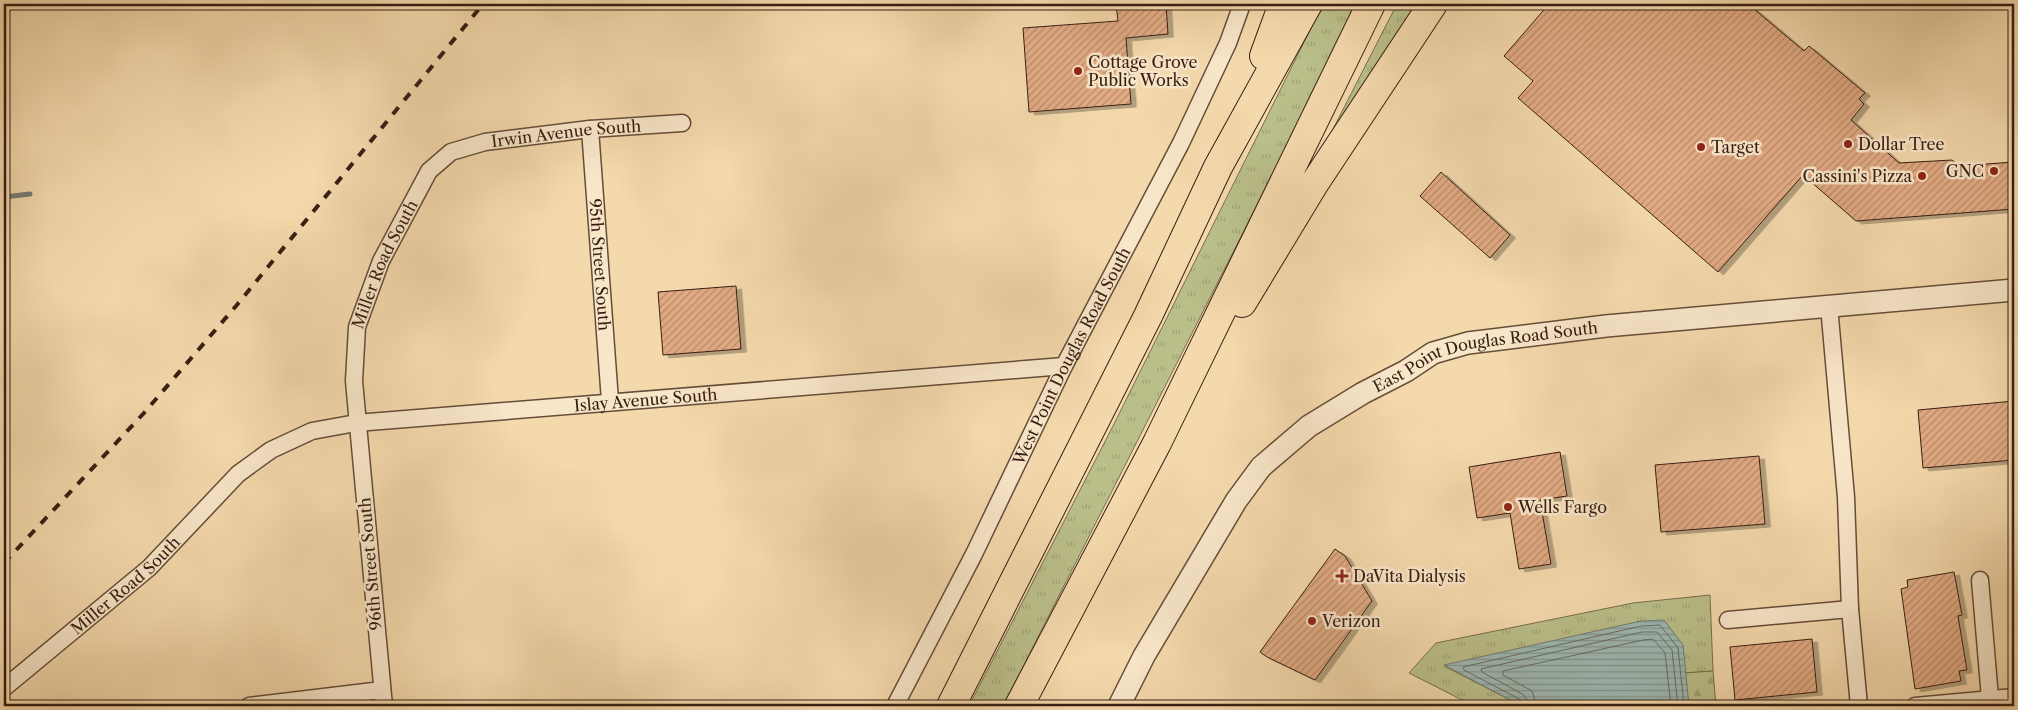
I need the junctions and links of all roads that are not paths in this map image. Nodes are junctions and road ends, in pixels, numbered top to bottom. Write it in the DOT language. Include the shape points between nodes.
graph roads {
  1 [pos="1242,4"];
  2 [pos="1283,4"];
  3 [pos="1308,4"];
  4 [pos="1371,4"];
  5 [pos="1433,4"];
  6 [pos="1257,96"];
  7 [pos="682,123"];
  8 [pos="590,129"];
  9 [pos="451,152"];
  10 [pos="2014,290"];
  11 [pos="1829,306"];
  12 [pos="1064,366"];
  13 [pos="610,401"];
  14 [pos="356,423"];
  15 [pos="1157,443"];
  16 [pos="238,474"];
  17 [pos="1980,580"];
  18 [pos="1850,609"];
  19 [pos="1728,620"];
  20 [pos="4,688"];
  21 [pos="2014,697"];
  22 [pos="383,698"];
  23 [pos="1990,698"];
  24 [pos="249,706"];
  25 [pos="895,706"];
  26 [pos="951,706"];
  27 [pos="1018,706"];
  28 [pos="1119,706"];
  29 [pos="1860,706"];
  30 [pos="1915,706"];
  1 -- 12 [label="street, West Point Douglas Road South" via="1228,44 1181,143"];
  2 -- 6 [label="highway" via="1262,63"];
  3 -- 6 [label="highway"];
  4 -- 15 [label="highway"];
  5 -- 15 [label="highway" via="1314,184"];
  6 -- 26 [label="highway" via="1218,167 1148,316"];
  7 -- 8 [label="street, Irwin Avenue South"];
  8 -- 9 [label="street, Irwin Avenue South" via="485,142"];
  8 -- 13 [label="street, 95th Street South"];
  9 -- 14 [label="street, Miller Road South" via="429,171 413,200 381,261 357,327"];
  10 -- 11 [label="street, East Point Douglas Road South"];
  11 -- 18 [label="street" via="1846,497"];
  11 -- 28 [label="street, East Point Douglas Road South" via="1606,326 1468,343 1433,353 1309,426 1261,466 1236,501 1144,656"];
  12 -- 13 [label="street, Islay Avenue South"];
  12 -- 25 [label="street, West Point Douglas Road South" via="974,554"];
  13 -- 14 [label="street, Islay Avenue South"];
  14 -- 16 [label="street, Islay Avenue South" via="312,432 271,450"];
  14 -- 22 [label="street, 96th Street South"];
  15 -- 27 [label="highway"];
  16 -- 20 [label="street, Miller Road South" via="149,568"];
  17 -- 23 [label="street"];
  18 -- 19 [label="street"];
  18 -- 29 [label="street"];
  21 -- 23 [label="street"];
  22 -- 24 [label="street"];
  23 -- 30 [label="street"];
}
